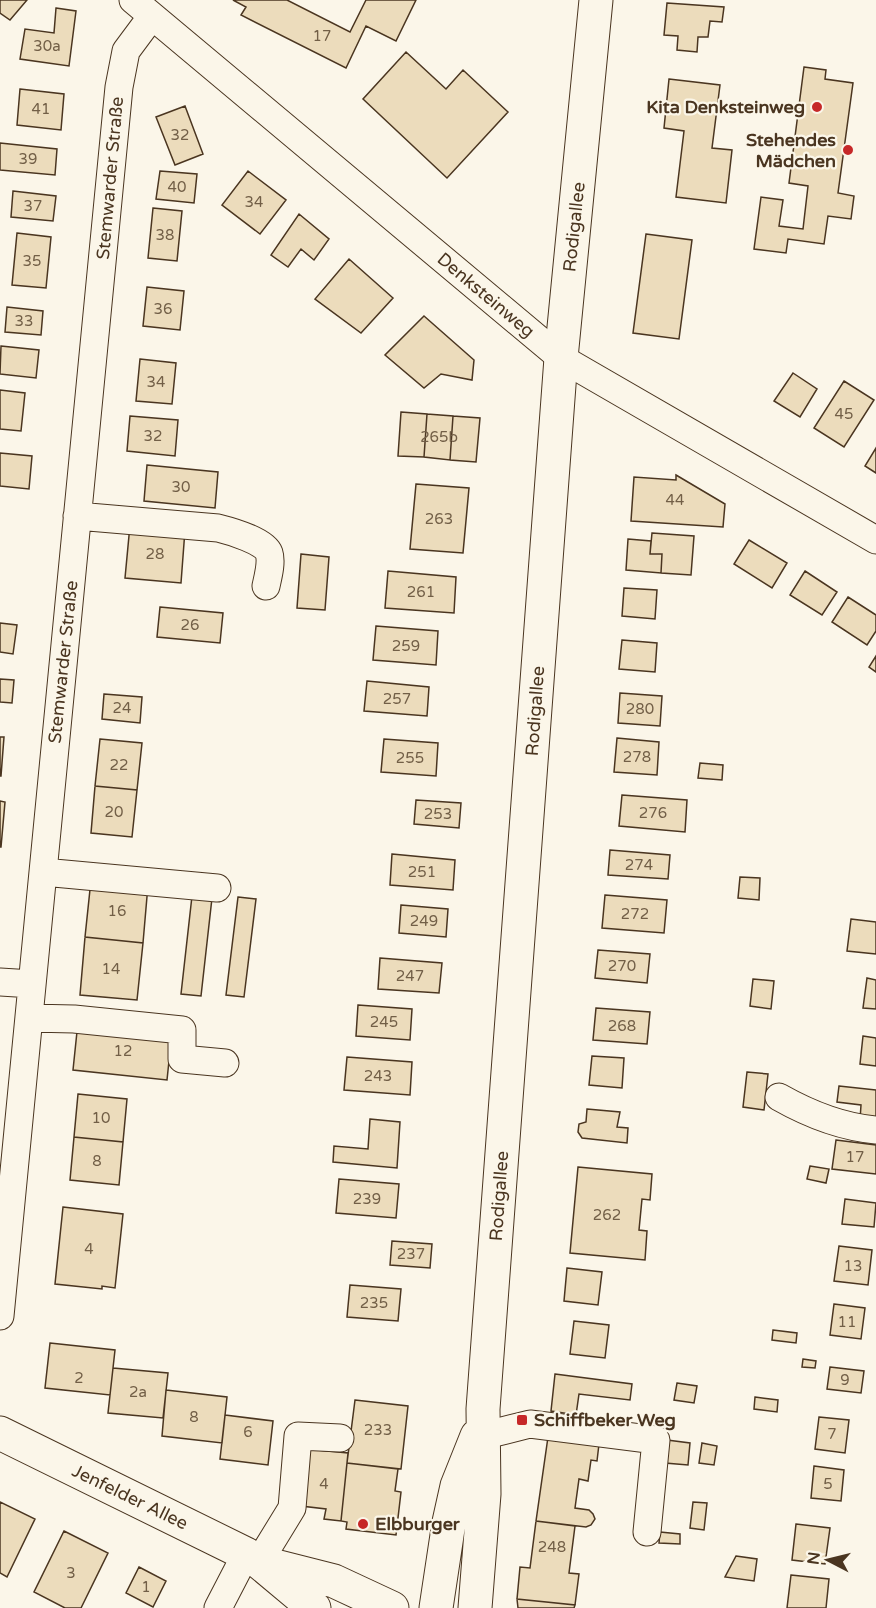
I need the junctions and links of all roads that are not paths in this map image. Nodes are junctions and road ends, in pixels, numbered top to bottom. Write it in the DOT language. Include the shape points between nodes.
graph roads {
  1 [pos="596,0"];
  2 [pos="142,8"];
  3 [pos="561,358"];
  4 [pos="77,516"];
  5 [pos="876,540"];
  6 [pos="266,586"];
  7 [pos="43,872"];
  8 [pos="218,888"];
  9 [pos="0,982"];
  10 [pos="32,984"];
  11 [pos="29,1018"];
  12 [pos="225,1063"];
  13 [pos="779,1097"];
  14 [pos="876,1130"];
  15 [pos="0,1316"];
  16 [pos="482,1430"];
  17 [pos="0,1433"];
  18 [pos="340,1438"];
  19 [pos="647,1532"];
  20 [pos="252,1558"];
  21 [pos="219,1608"];
  22 [pos="314,1608"];
  23 [pos="392,1608"];
  24 [pos="436,1608"];
  25 [pos="475,1608"];
  1 -- 3 [label="main road, Rodigallee"];
  2 -- 3 [label="street, Denksteinweg"];
  2 -- 4 [label="street, Stemwarder Straße" via="126,51 119,87"];
  3 -- 5 [label="street, Denksteinweg"];
  3 -- 16 [label="main road, Rodigallee"];
  4 -- 6 [label="street" via="218,528 235,533 269,553"];
  4 -- 7 [label="street, Stemwarder Straße"];
  7 -- 8 [label="street"];
  7 -- 10 [label="street, Stemwarder Straße"];
  9 -- 10 [label="street"];
  10 -- 11 [label="street, Stemwarder Straße"];
  11 -- 12 [label="street" via="182,1030 182,1059"];
  11 -- 15 [label="street, Stemwarder Straße"];
  13 -- 14 [label="street" via="805,1111"];
  16 -- 19 [label="street" via="530,1424 656,1440"];
  16 -- 24 [label="main road, Rodigallee" via="457,1486"];
  16 -- 25 [label="main road, Rodigallee" via="484,1494"];
  17 -- 20 [label="main road, Jenfelder Allee"];
  18 -- 20 [label="street" via="298,1436 292,1508"];
  20 -- 21 [label="street"];
  20 -- 22 [label="main road, Jenfelder Allee"];
  20 -- 23 [label="main road, Jenfelder Allee" via="334,1581"];
}
